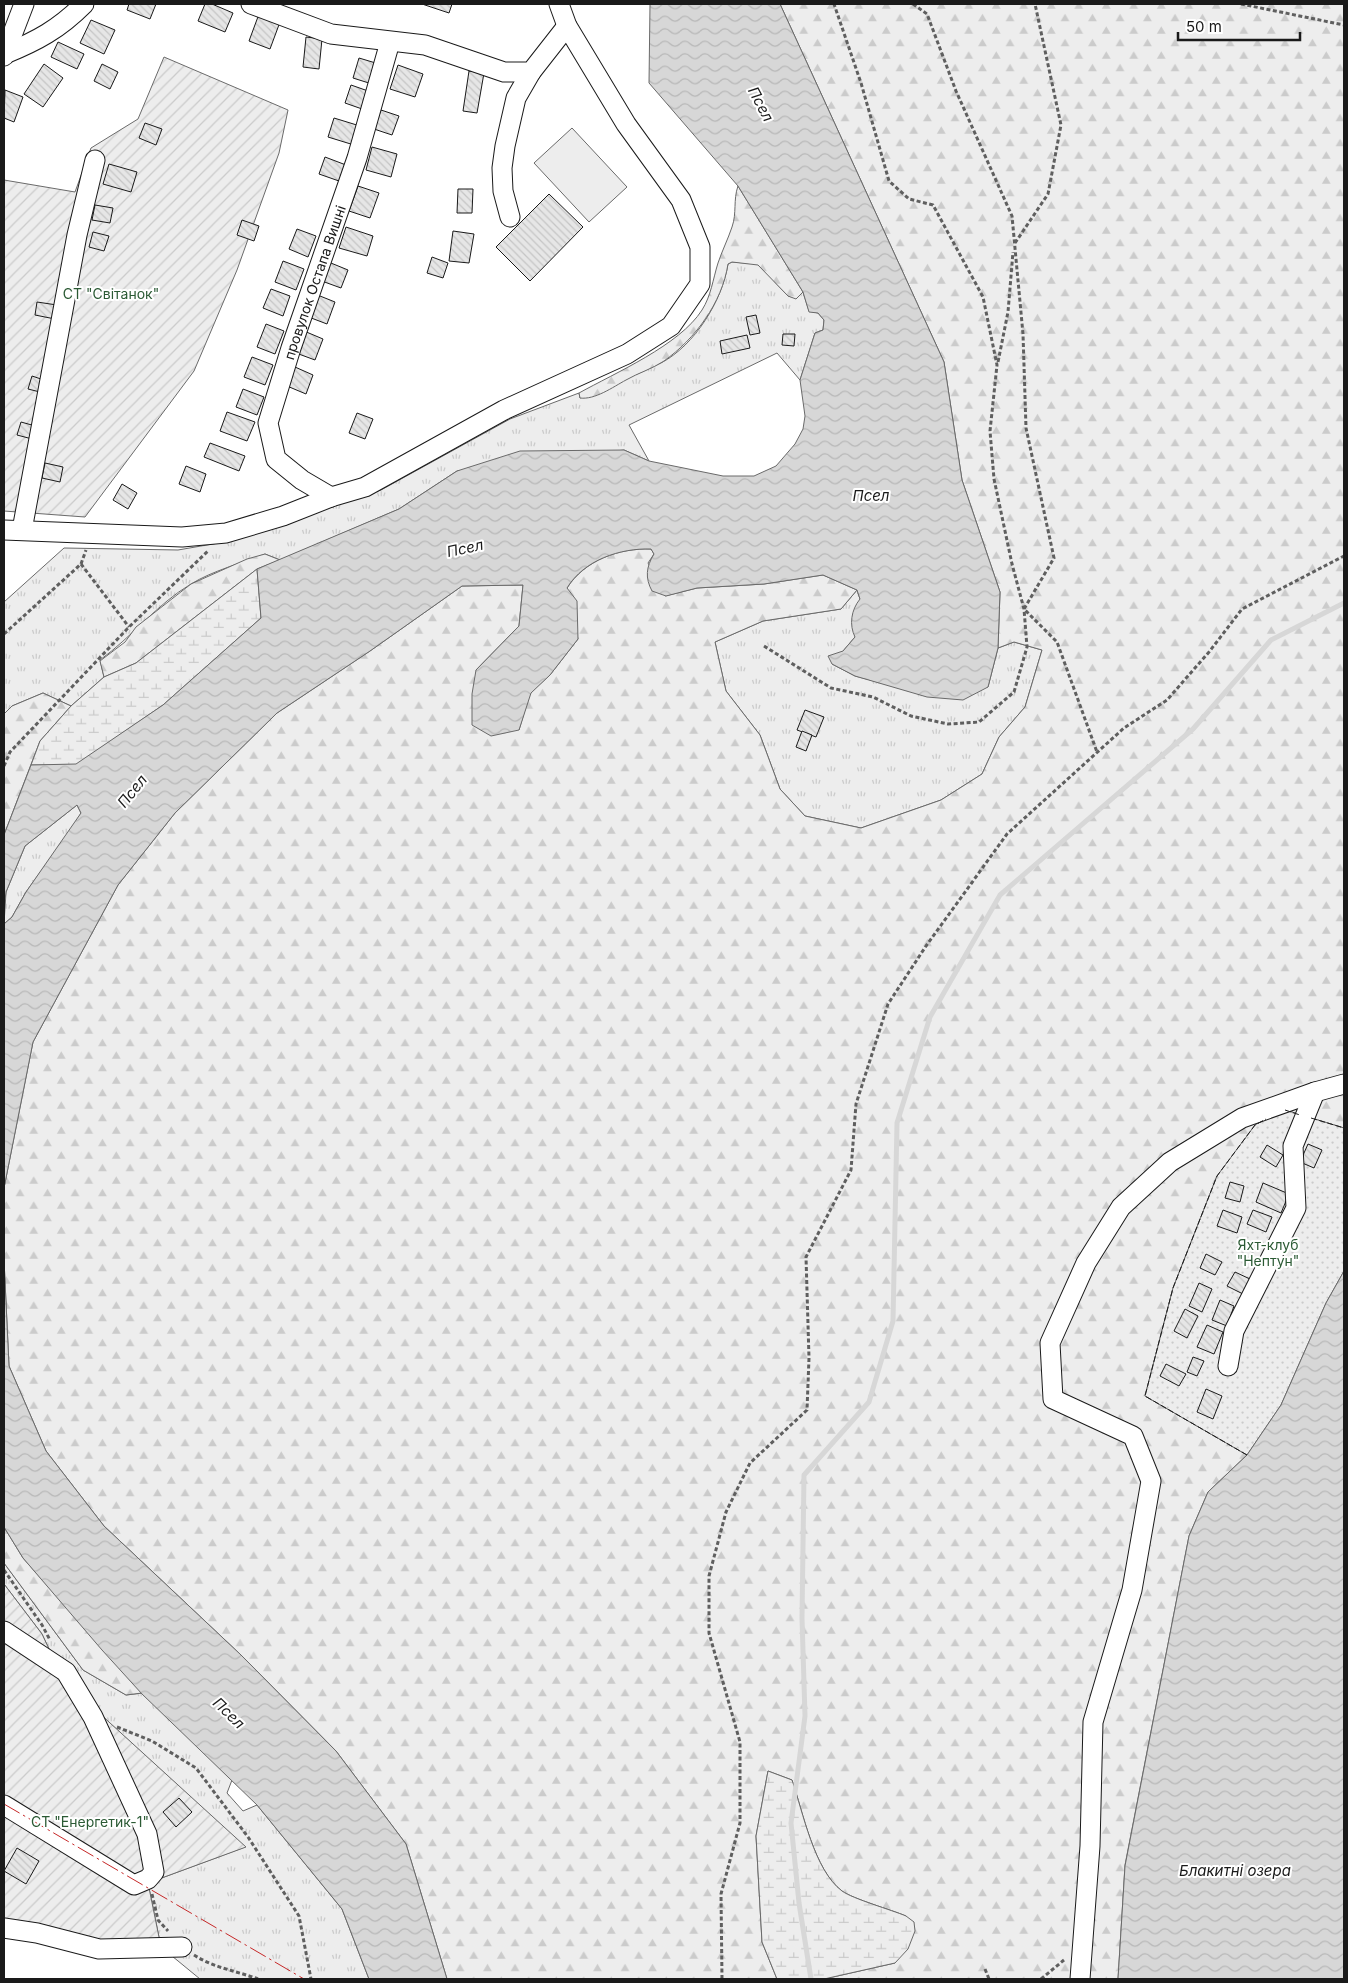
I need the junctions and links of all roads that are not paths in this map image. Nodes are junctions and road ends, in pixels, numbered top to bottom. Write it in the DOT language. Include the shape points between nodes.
graph roads {
  1 [pos="24,4"];
  2 [pos="84,4"];
  3 [pos="251,4"];
  4 [pos="559,4"];
  5 [pos="567,26"];
  6 [pos="390,42"];
  7 [pos="4,55"];
  8 [pos="531,72"];
  9 [pos="95,160"];
  10 [pos="510,217"];
  11 [pos="331,497"];
  12 [pos="13,530"];
  13 [pos="1344,1084"];
  14 [pos="1315,1092"];
  15 [pos="1228,1366"];
  16 [pos="4,1631"];
  17 [pos="4,1805"];
  18 [pos="4,1928"];
  19 [pos="182,1947"];
  20 [pos="1080,1979"];
  1 -- 7 [label="street"];
  2 -- 7 [label="street" via="39,40"];
  3 -- 6 [label="street" via="331,34"];
  4 -- 5 [label="street"];
  5 -- 8 [label="street"];
  5 -- 11 [label="street" via="626,124 681,200 700,246 700,284 671,326 627,354 504,410 365,487"];
  6 -- 8 [label="street" via="425,45 504,72"];
  6 -- 11 [label="street, провулок Остапа Вишні" via="357,158 268,423 276,459"];
  8 -- 10 [label="street" via="516,98 505,146 503,191"];
  9 -- 12 [label="street"];
  11 -- 12 [label="street" via="226,533 182,537"];
  13 -- 14 [label="street"];
  14 -- 15 [label="street" via="1292,1146 1296,1208 1234,1331"];
  14 -- 20 [label="street" via="1242,1118 1170,1162 1121,1207 1086,1263 1050,1343 1053,1399 1133,1436 1151,1481 1132,1590 1093,1722 1090,1846"];
  16 -- 17 [label="street" via="66,1672 93,1718 147,1834 154,1872 148,1879 134,1885"];
  18 -- 19 [label="street" via="99,1948"];
}
